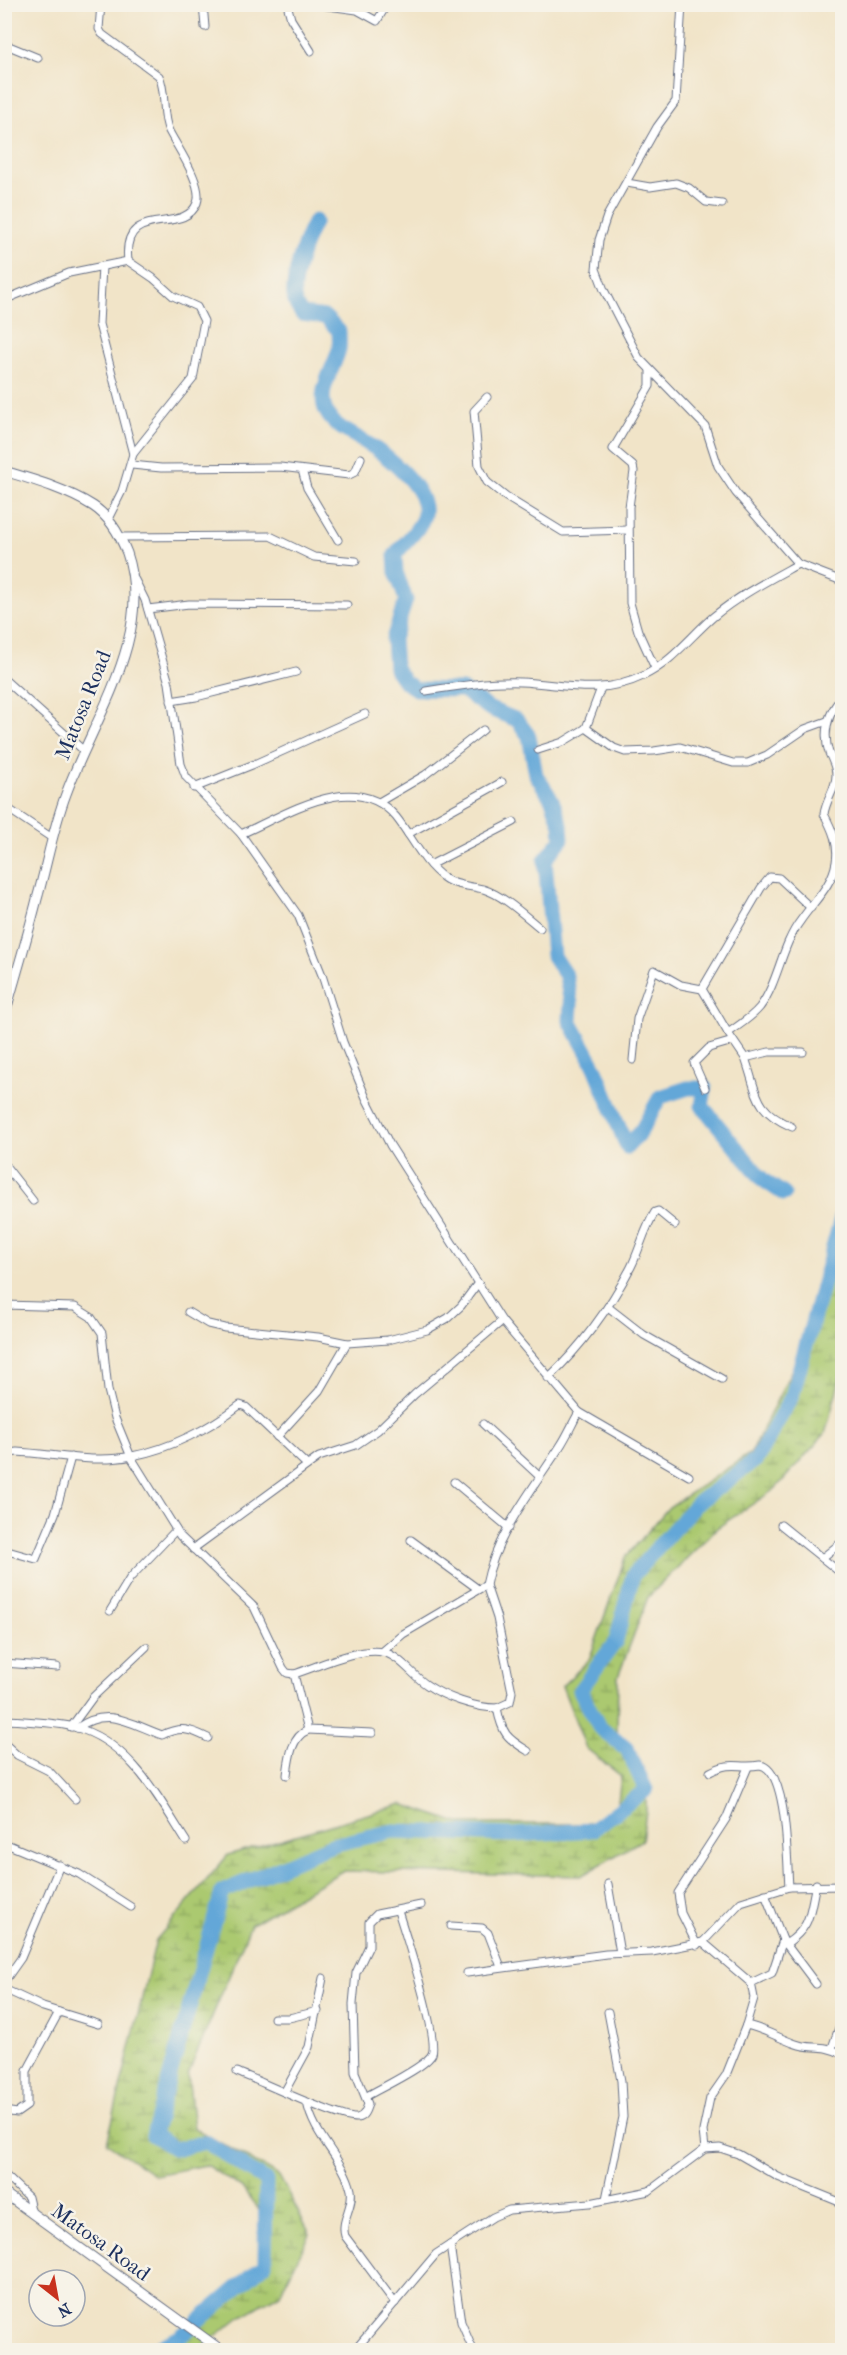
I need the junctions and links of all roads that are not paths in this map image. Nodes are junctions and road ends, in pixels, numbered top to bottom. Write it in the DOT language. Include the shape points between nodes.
graph roads {
  1 [pos="101,4"];
  2 [pos="203,4"];
  3 [pos="287,4"];
  4 [pos="314,4"];
  5 [pos="387,4"];
  6 [pos="682,4"];
  7 [pos="205,27"];
  8 [pos="4,44"];
  9 [pos="311,51"];
  10 [pos="38,58"];
  11 [pos="627,183"];
  12 [pos="722,204"];
  13 [pos="128,261"];
  14 [pos="102,266"];
  15 [pos="4,300"];
  16 [pos="4,343"];
  17 [pos="4,351"];
  18 [pos="650,370"];
  19 [pos="487,397"];
  20 [pos="133,454"];
  21 [pos="360,458"];
  22 [pos="132,465"];
  23 [pos="302,470"];
  24 [pos="4,471"];
  25 [pos="108,519"];
  26 [pos="628,530"];
  27 [pos="121,537"];
  28 [pos="338,540"];
  29 [pos="356,561"];
  30 [pos="798,564"];
  31 [pos="133,578"];
  32 [pos="843,581"];
  33 [pos="347,605"];
  34 [pos="148,609"];
  35 [pos="655,668"];
  36 [pos="296,672"];
  37 [pos="4,680"];
  38 [pos="601,688"];
  39 [pos="426,691"];
  40 [pos="843,697"];
  41 [pos="171,701"];
  42 [pos="365,714"];
  43 [pos="827,721"];
  44 [pos="586,728"];
  45 [pos="483,730"];
  46 [pos="83,750"];
  47 [pos="538,750"];
  48 [pos="502,782"];
  49 [pos="194,788"];
  50 [pos="380,802"];
  51 [pos="4,806"];
  52 [pos="514,822"];
  53 [pos="242,834"];
  54 [pos="408,834"];
  55 [pos="52,838"];
  56 [pos="430,865"];
  57 [pos="812,908"];
  58 [pos="540,928"];
  59 [pos="702,989"];
  60 [pos="6,1006"];
  61 [pos="4,1017"];
  62 [pos="728,1033"];
  63 [pos="733,1041"];
  64 [pos="803,1052"];
  65 [pos="745,1058"];
  66 [pos="633,1060"];
  67 [pos="705,1088"];
  68 [pos="792,1127"];
  69 [pos="4,1164"];
  70 [pos="33,1201"];
  71 [pos="675,1225"];
  72 [pos="478,1283"];
  73 [pos="4,1305"];
  74 [pos="608,1306"];
  75 [pos="188,1312"];
  76 [pos="502,1322"];
  77 [pos="347,1344"];
  78 [pos="548,1378"];
  79 [pos="722,1379"];
  80 [pos="579,1412"];
  81 [pos="483,1424"];
  82 [pos="277,1437"];
  83 [pos="4,1454"];
  84 [pos="131,1456"];
  85 [pos="71,1457"];
  86 [pos="307,1465"];
  87 [pos="539,1476"];
  88 [pos="689,1476"];
  89 [pos="454,1482"];
  90 [pos="781,1525"];
  91 [pos="509,1528"];
  92 [pos="176,1530"];
  93 [pos="411,1540"];
  94 [pos="843,1542"];
  95 [pos="193,1549"];
  96 [pos="4,1550"];
  97 [pos="822,1558"];
  98 [pos="843,1574"];
  99 [pos="486,1585"];
  100 [pos="478,1589"];
  101 [pos="110,1611"];
  102 [pos="146,1647"];
  103 [pos="382,1652"];
  104 [pos="4,1663"];
  105 [pos="57,1667"];
  106 [pos="294,1674"];
  107 [pos="497,1708"];
  108 [pos="4,1720"];
  109 [pos="74,1727"];
  110 [pos="308,1730"];
  111 [pos="372,1733"];
  112 [pos="208,1738"];
  113 [pos="4,1743"];
  114 [pos="528,1751"];
  115 [pos="748,1767"];
  116 [pos="710,1772"];
  117 [pos="287,1775"];
  118 [pos="75,1799"];
  119 [pos="186,1840"];
  120 [pos="4,1843"];
  121 [pos="60,1865"];
  122 [pos="608,1884"];
  123 [pos="816,1884"];
  124 [pos="843,1886"];
  125 [pos="789,1887"];
  126 [pos="765,1894"];
  127 [pos="421,1905"];
  128 [pos="131,1907"];
  129 [pos="398,1911"];
  130 [pos="451,1926"];
  131 [pos="785,1942"];
  132 [pos="700,1944"];
  133 [pos="620,1953"];
  134 [pos="501,1967"];
  135 [pos="467,1973"];
  136 [pos="323,1978"];
  137 [pos="4,1982"];
  138 [pos="752,1983"];
  139 [pos="816,1984"];
  140 [pos="4,1989"];
  141 [pos="318,2011"];
  142 [pos="59,2012"];
  143 [pos="608,2012"];
  144 [pos="274,2018"];
  145 [pos="843,2019"];
  146 [pos="98,2024"];
  147 [pos="746,2025"];
  148 [pos="832,2048"];
  149 [pos="843,2054"];
  150 [pos="237,2072"];
  151 [pos="285,2091"];
  152 [pos="367,2096"];
  153 [pos="307,2102"];
  154 [pos="4,2111"];
  155 [pos="705,2149"];
  156 [pos="4,2174"];
  157 [pos="4,2193"];
  158 [pos="606,2199"];
  159 [pos="843,2203"];
  160 [pos="32,2214"];
  161 [pos="450,2245"];
  162 [pos="395,2303"];
  163 [pos="220,2350"];
  164 [pos="355,2350"];
  165 [pos="473,2350"];
  1 -- 13 [label="street" via="102,34 159,76 166,124 189,166 198,195 192,210 132,233 126,243"];
  2 -- 7 [label="street"];
  3 -- 9 [label="street" via="291,19"];
  4 -- 5 [label="street" via="357,10 376,21"];
  6 -- 11 [label="street" via="676,101"];
  8 -- 10 [label="street"];
  11 -- 12 [label="street" via="650,187 676,183 706,202"];
  11 -- 18 [label="street" via="607,216 596,268 624,332"];
  13 -- 14 [label="street"];
  13 -- 20 [label="street" via="173,296 197,307 204,321 193,379"];
  14 -- 15 [label="street" via="69,273"];
  14 -- 20 [label="street" via="99,324"];
  16 -- 17 [label="street"];
  18 -- 26 [label="street" via="650,386 613,449 634,471"];
  18 -- 30 [label="street" via="705,426 718,466 736,493"];
  19 -- 26 [label="street" via="474,411 479,466 488,482 526,512 563,532"];
  20 -- 22 [label="street"];
  21 -- 23 [label="street" via="355,472 349,475"];
  22 -- 23 [label="street"];
  22 -- 25 [label="street"];
  23 -- 28 [label="street" via="307,488"];
  24 -- 25 [label="street, Matosa Road" via="50,485 93,506"];
  25 -- 27 [label="street, Matosa Road"];
  26 -- 35 [label="street" via="631,613"];
  27 -- 29 [label="street" via="270,537 314,557"];
  27 -- 31 [label="street, Matosa Road"];
  30 -- 32 [label="street"];
  30 -- 35 [label="street" via="726,607"];
  31 -- 34 [label="street"];
  31 -- 46 [label="street, Matosa Road" via="131,628 121,666"];
  33 -- 34 [label="street" via="189,604"];
  34 -- 41 [label="street"];
  35 -- 38 [label="street" via="636,679"];
  36 -- 41 [label="street"];
  37 -- 46 [label="street"];
  38 -- 39 [label="street" via="521,682 467,684"];
  38 -- 44 [label="street"];
  40 -- 43 [label="street"];
  41 -- 49 [label="street" via="181,764"];
  42 -- 49 [label="street"];
  43 -- 44 [label="street" via="805,729 748,763 734,763 680,747 625,752"];
  43 -- 57 [label="street" via="826,743 836,772 834,791 824,814 836,838 837,852 832,875"];
  44 -- 47 [label="street" via="563,742"];
  45 -- 50 [label="street" via="425,775"];
  46 -- 55 [label="street, Matosa Road"];
  48 -- 54 [label="street"];
  49 -- 53 [label="street"];
  50 -- 53 [label="street" via="360,794 318,800"];
  50 -- 54 [label="street"];
  51 -- 55 [label="street"];
  52 -- 56 [label="street"];
  53 -- 72 [label="street" via="298,915 343,1042 384,1135"];
  54 -- 56 [label="street"];
  55 -- 60 [label="street, Matosa Road"];
  56 -- 58 [label="street" via="446,880 485,890"];
  57 -- 59 [label="street" via="779,878 770,878"];
  57 -- 62 [label="street" via="788,942 766,998"];
  59 -- 62 [label="street"];
  59 -- 66 [label="street" via="681,984 654,970 637,1019"];
  60 -- 61 [label="street, Matosa Road"];
  62 -- 63 [label="street"];
  63 -- 65 [label="street"];
  63 -- 67 [label="street" via="710,1048 694,1063"];
  64 -- 65 [label="street" via="769,1052"];
  65 -- 68 [label="street" via="763,1109 771,1118"];
  69 -- 70 [label="street"];
  71 -- 74 [label="street" via="655,1212 631,1267"];
  72 -- 76 [label="street"];
  72 -- 77 [label="street" via="461,1306 427,1330 388,1340"];
  73 -- 84 [label="street" via="75,1307 91,1317 102,1333 108,1390"];
  74 -- 78 [label="street" via="585,1340"];
  74 -- 79 [label="street" via="644,1335"];
  75 -- 77 [label="street" via="208,1324 225,1328 318,1336"];
  76 -- 78 [label="street"];
  76 -- 86 [label="street" via="378,1430 356,1445"];
  77 -- 82 [label="street" via="319,1391"];
  78 -- 80 [label="street"];
  80 -- 87 [label="street"];
  80 -- 88 [label="street"];
  81 -- 87 [label="street"];
  82 -- 84 [label="street" via="240,1405 210,1426"];
  82 -- 86 [label="street"];
  83 -- 85 [label="street"];
  84 -- 85 [label="street"];
  84 -- 92 [label="street"];
  85 -- 96 [label="street" via="55,1514 36,1559"];
  86 -- 95 [label="street"];
  87 -- 91 [label="street"];
  89 -- 91 [label="street"];
  90 -- 97 [label="street"];
  91 -- 99 [label="street"];
  92 -- 95 [label="street"];
  92 -- 101 [label="street" via="130,1578"];
  93 -- 100 [label="street"];
  94 -- 97 [label="street"];
  95 -- 106 [label="street" via="254,1607 283,1668"];
  97 -- 98 [label="street"];
  99 -- 100 [label="street"];
  99 -- 107 [label="street" via="512,1692 510,1702"];
  100 -- 103 [label="street" via="403,1634"];
  102 -- 109 [label="street" via="93,1697"];
  103 -- 106 [label="street" via="348,1656"];
  103 -- 107 [label="street" via="444,1694"];
  104 -- 105 [label="street"];
  106 -- 110 [label="street"];
  107 -- 114 [label="street" via="503,1732"];
  108 -- 109 [label="street"];
  109 -- 112 [label="street" via="91,1718 114,1717 162,1735 189,1728"];
  109 -- 119 [label="street" via="124,1754"];
  110 -- 111 [label="street"];
  110 -- 117 [label="street" via="292,1747"];
  113 -- 118 [label="street" via="17,1755 49,1771"];
  115 -- 116 [label="street" via="725,1764"];
  115 -- 125 [label="street" via="765,1766 776,1782 788,1834"];
  115 -- 132 [label="street" via="726,1819 678,1893 681,1914"];
  120 -- 121 [label="street"];
  121 -- 128 [label="street"];
  121 -- 137 [label="street" via="21,1958"];
  122 -- 133 [label="street"];
  123 -- 124 [label="street"];
  123 -- 125 [label="street"];
  123 -- 131 [label="street" via="804,1931"];
  125 -- 126 [label="street"];
  126 -- 131 [label="street"];
  126 -- 132 [label="street" via="741,1902"];
  127 -- 129 [label="street"];
  129 -- 152 [label="street" via="371,1918 369,1946 356,1973 355,2072"];
  129 -- 152 [label="street" via="433,2044 432,2055"];
  130 -- 134 [label="street" via="482,1928 488,1933"];
  131 -- 138 [label="street" via="772,1973"];
  131 -- 139 [label="street"];
  132 -- 133 [label="street"];
  132 -- 138 [label="street"];
  133 -- 134 [label="street"];
  134 -- 135 [label="street"];
  136 -- 141 [label="street"];
  138 -- 147 [label="street" via="754,1998"];
  140 -- 142 [label="street"];
  141 -- 144 [label="street"];
  141 -- 151 [label="street" via="309,2047"];
  142 -- 146 [label="street"];
  142 -- 154 [label="street" via="27,2071 27,2106 22,2112"];
  143 -- 158 [label="street" via="621,2081 623,2117"];
  145 -- 148 [label="street"];
  147 -- 148 [label="street" via="762,2028 797,2045"];
  147 -- 155 [label="street" via="726,2075 710,2098 703,2131"];
  148 -- 149 [label="street"];
  150 -- 151 [label="street"];
  151 -- 153 [label="street"];
  152 -- 153 [label="street" via="366,2110 357,2118"];
  153 -- 162 [label="street" via="312,2121 351,2189 351,2204 343,2227 345,2236"];
  155 -- 158 [label="street" via="649,2191"];
  155 -- 159 [label="street" via="720,2148 738,2154 778,2177"];
  156 -- 160 [label="street" via="28,2197"];
  157 -- 160 [label="street, Matosa Road"];
  158 -- 161 [label="street" via="509,2210"];
  160 -- 163 [label="street, Matosa Road"];
  161 -- 162 [label="street" via="436,2254"];
  161 -- 165 [label="street" via="457,2303"];
  162 -- 164 [label="street"];
}
